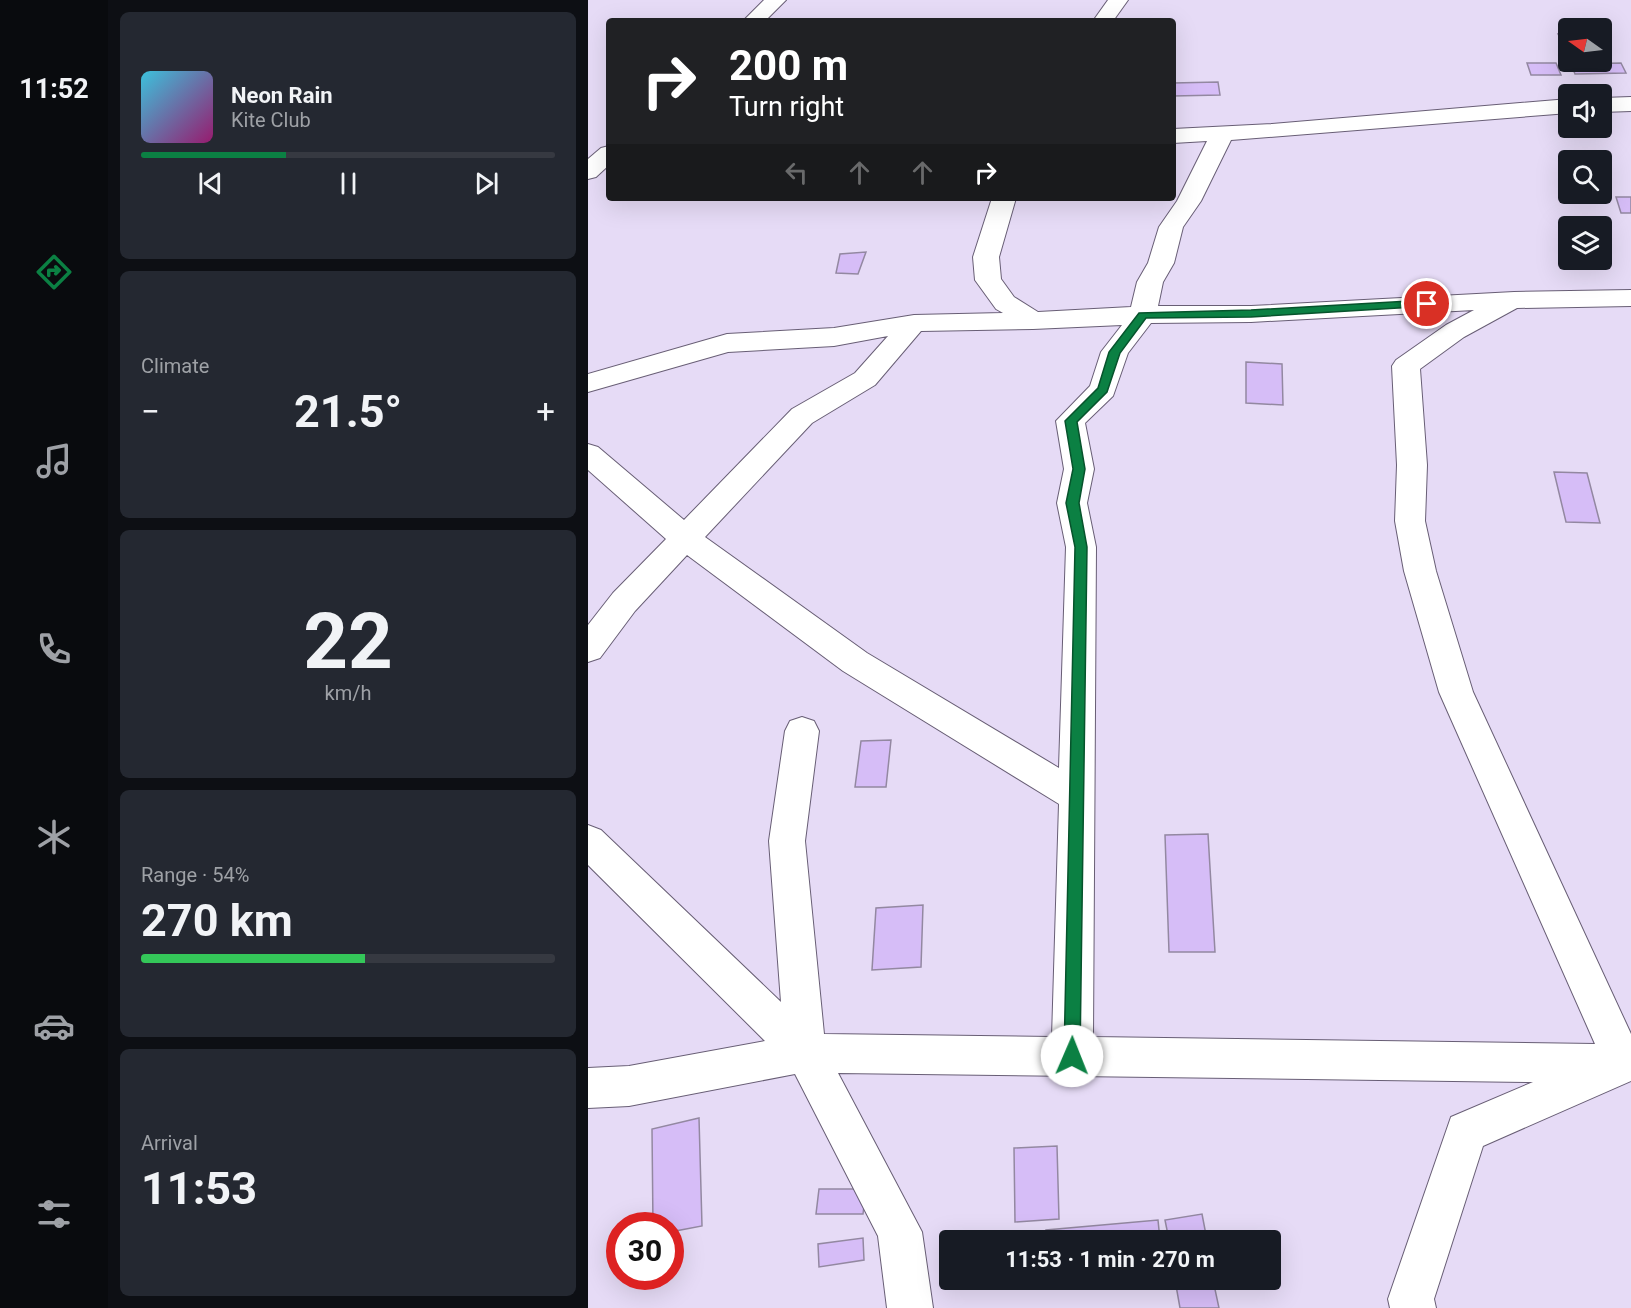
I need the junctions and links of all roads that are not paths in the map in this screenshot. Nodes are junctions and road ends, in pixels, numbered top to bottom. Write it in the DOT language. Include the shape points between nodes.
graph roads {
  1 [pos="776,0"];
  2 [pos="1118,0"];
  3 [pos="756,18"];
  4 [pos="1105,18"];
  5 [pos="1631,104"];
  6 [pos="1612,105"];
  7 [pos="1558,107"];
  8 [pos="1222,135"];
  9 [pos="1176,136"];
  10 [pos="606,156"];
  11 [pos="588,172"];
  12 [pos="606,183"];
  13 [pos="588,186"];
  14 [pos="1003,201"];
  15 [pos="1631,298"];
  16 [pos="1514,300"];
  17 [pos="1143,315"];
  18 [pos="1033,321"];
  19 [pos="914,323"];
  20 [pos="588,382"];
  21 [pos="588,454"];
  22 [pos="685,538"];
  23 [pos="588,649"];
  24 [pos="802,731"];
  25 [pos="1077,797"];
  26 [pos="588,841"];
  27 [pos="805,1053"];
  28 [pos="1072,1056"];
  29 [pos="1627,1063"];
  30 [pos="588,1088"];
  31 [pos="910,1308"];
  32 [pos="1413,1308"];
  1 -- 3 [label="street"];
  2 -- 4 [label="street"];
  5 -- 6 [label="street"];
  7 -- 8 [label="street"];
  8 -- 9 [label="street"];
  8 -- 17 [label="street" via="1189,201 1171,227 1161,263 1150,282"];
  10 -- 11 [label="street"];
  12 -- 13 [label="street"];
  14 -- 18 [label="street" via="986,257 988,280 1005,303"];
  15 -- 16 [label="street"];
  16 -- 17 [label="street" via="1251,314"];
  16 -- 29 [label="street" via="1455,331 1406,366 1412,465 1410,521 1420,571 1456,692"];
  17 -- 18 [label="street"];
  17 -- 25 [label="street" via="1115,352 1103,390 1071,421 1079,469 1072,503 1081,547"];
  18 -- 19 [label="street"];
  19 -- 20 [label="street" via="834,336 727,342"];
  19 -- 22 [label="street" via="865,379 802,417"];
  21 -- 22 [label="street"];
  22 -- 23 [label="street" via="624,602"];
  22 -- 25 [label="street" via="855,662"];
  24 -- 27 [label="street" via="787,841"];
  25 -- 28 [label="street"];
  26 -- 27 [label="street"];
  27 -- 28 [label="street"];
  27 -- 30 [label="street" via="629,1086"];
  27 -- 31 [label="street" via="900,1232"];
  28 -- 29 [label="street"];
  29 -- 32 [label="street" via="1466,1132 1411,1299"];
}
